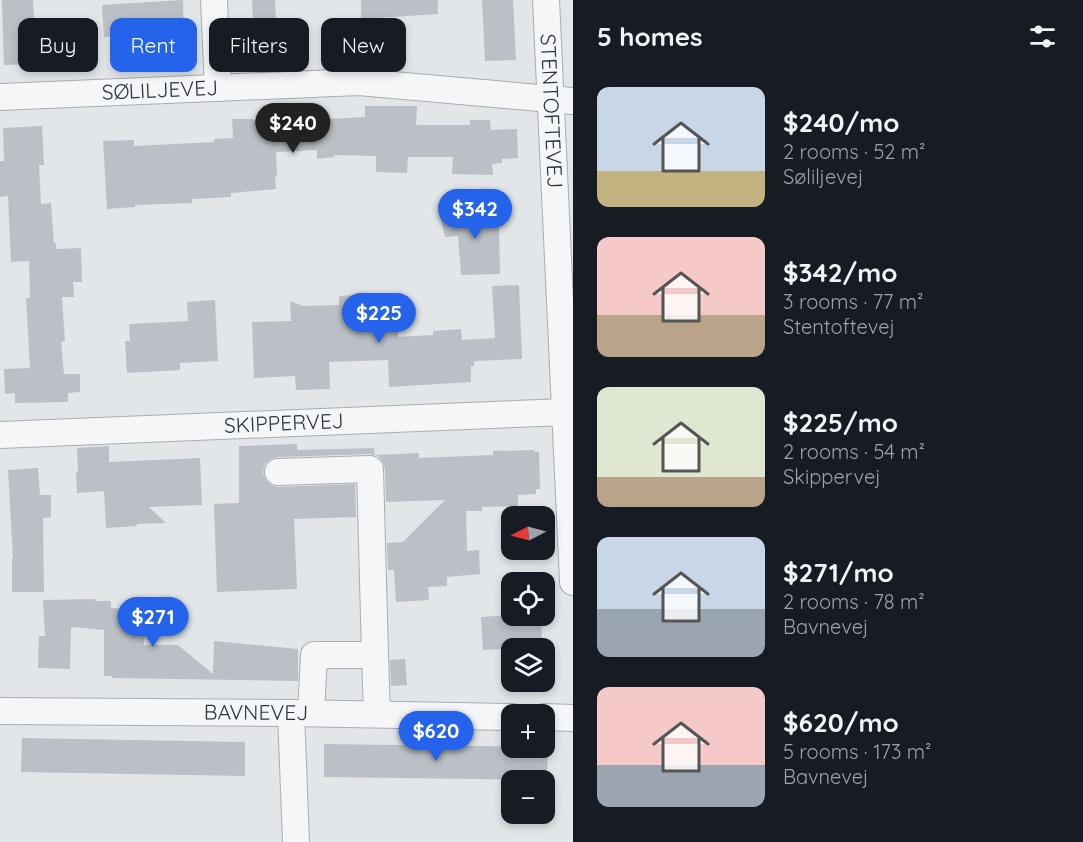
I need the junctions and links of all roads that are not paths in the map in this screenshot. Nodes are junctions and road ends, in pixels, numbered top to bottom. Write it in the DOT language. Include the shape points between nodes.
graph roads {
  1 [pos="213,0"];
  2 [pos="546,0"];
  3 [pos="218,88"];
  4 [pos="0,97"];
  5 [pos="562,100"];
  6 [pos="566,412"];
  7 [pos="0,435"];
  8 [pos="278,472"];
  9 [pos="573,582"];
  10 [pos="375,655"];
  11 [pos="0,711"];
  12 [pos="301,713"];
  13 [pos="377,714"];
  14 [pos="501,717"];
  15 [pos="555,717"];
  16 [pos="573,718"];
  17 [pos="296,842"];
  1 -- 3 [label="street"];
  2 -- 5 [label="street, STENTOFTEVEJ"];
  3 -- 4 [label="street, SØLILJEVEJ"];
  3 -- 5 [label="street, SØLILJEVEJ" via="359,82"];
  5 -- 6 [label="street, STENTOFTEVEJ"];
  6 -- 7 [label="street, SKIPPERVEJ"];
  6 -- 9 [label="street, STENTOFTEVEJ"];
  8 -- 10 [label="street" via="370,469"];
  10 -- 12 [label="street" via="314,655"];
  10 -- 13 [label="street"];
  11 -- 12 [label="street, BAVNEVEJ"];
  12 -- 13 [label="street, BAVNEVEJ"];
  12 -- 17 [label="street"];
  13 -- 14 [label="street, BAVNEVEJ"];
  15 -- 16 [label="street"];
}
